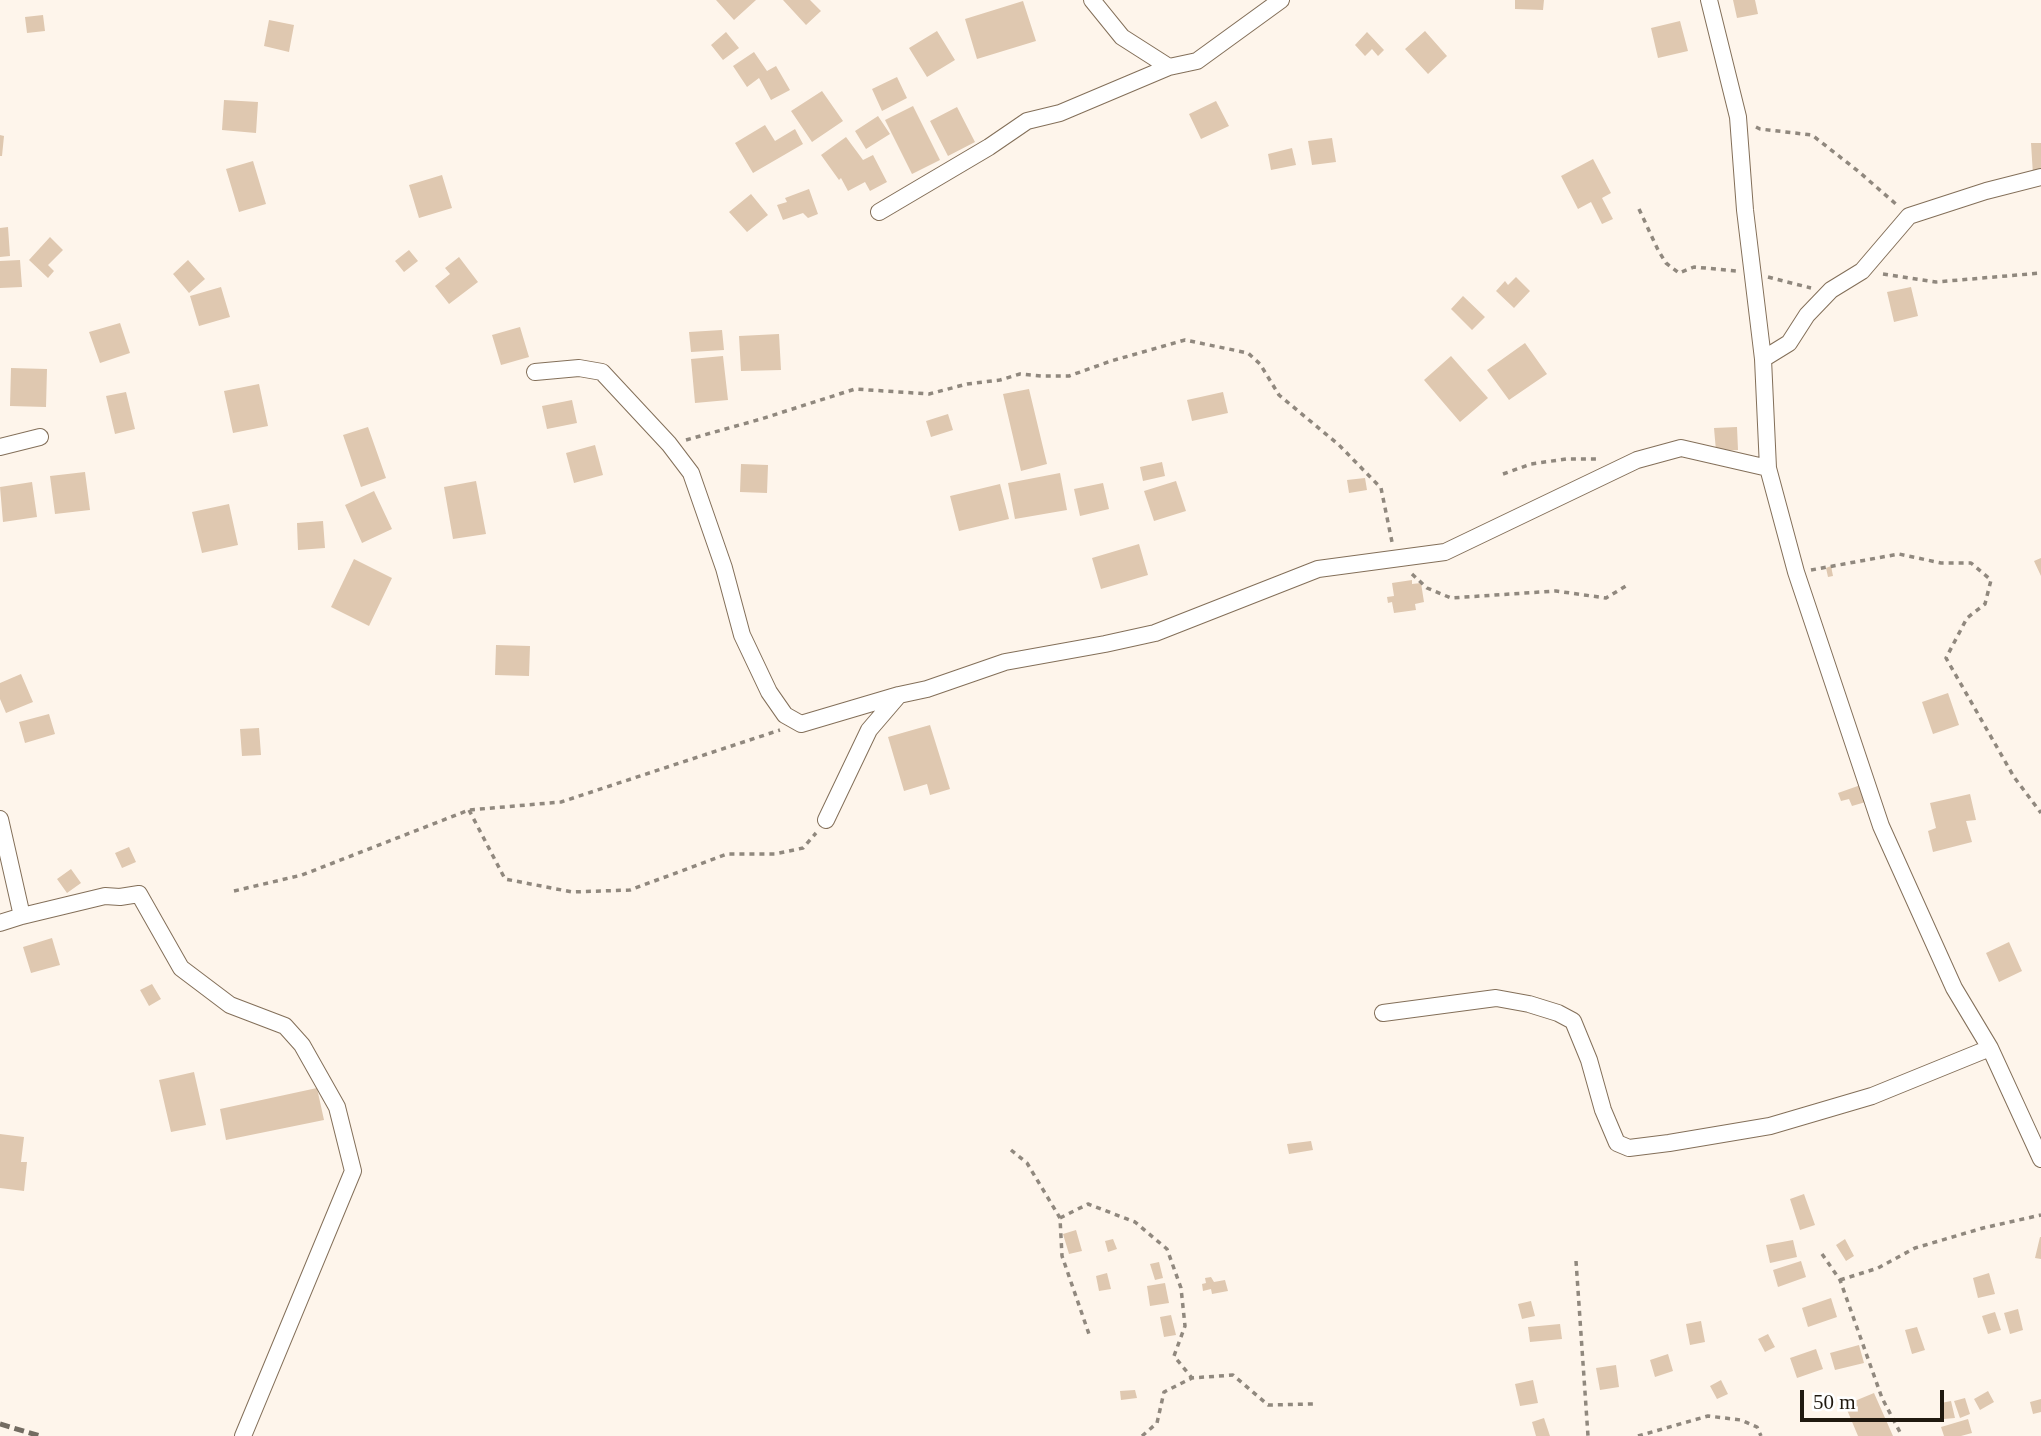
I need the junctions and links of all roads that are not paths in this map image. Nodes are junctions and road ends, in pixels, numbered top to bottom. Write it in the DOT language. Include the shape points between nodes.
graph roads {
  1 [pos="1092,0"];
  2 [pos="1282,0"];
  3 [pos="1709,0"];
  4 [pos="1169,67"];
  5 [pos="2041,177"];
  6 [pos="879,212"];
  7 [pos="1763,359"];
  8 [pos="535,372"];
  9 [pos="40,437"];
  10 [pos="0,447"];
  11 [pos="1768,468"];
  12 [pos="899,695"];
  13 [pos="0,819"];
  14 [pos="826,820"];
  15 [pos="22,916"];
  16 [pos="0,923"];
  17 [pos="1383,1013"];
  18 [pos="1990,1048"];
  19 [pos="2037,1140"];
  20 [pos="2041,1159"];
  21 [pos="243,1436"];
  1 -- 4 [label="street" via="1122,37"];
  2 -- 4 [label="street" via="1197,61"];
  3 -- 7 [label="street" via="1738,117"];
  4 -- 6 [label="street" via="1060,113 1027,121"];
  5 -- 7 [label="street" via="1909,216 1861,271 1831,290 1807,315 1789,343"];
  7 -- 11 [label="street"];
  8 -- 12 [label="street" via="579,368 602,372 691,473 724,568 741,635 785,715 801,724"];
  9 -- 10 [label="street"];
  11 -- 12 [label="street" via="1681,448 1637,460 1445,552 1318,569 1155,633 1005,662"];
  11 -- 18 [label="street" via="1796,572 1881,825 1954,988"];
  12 -- 14 [label="street" via="869,730"];
  13 -- 15 [label="street"];
  15 -- 16 [label="street"];
  15 -- 21 [label="street" via="139,894 181,968 230,1005 285,1026 302,1045 337,1107 353,1171"];
  17 -- 18 [label="street" via="1496,998 1529,1004 1573,1021 1617,1143 1629,1148 1770,1126 1872,1096"];
  18 -- 19 [label="street"];
  19 -- 20 [label="street"];
}
